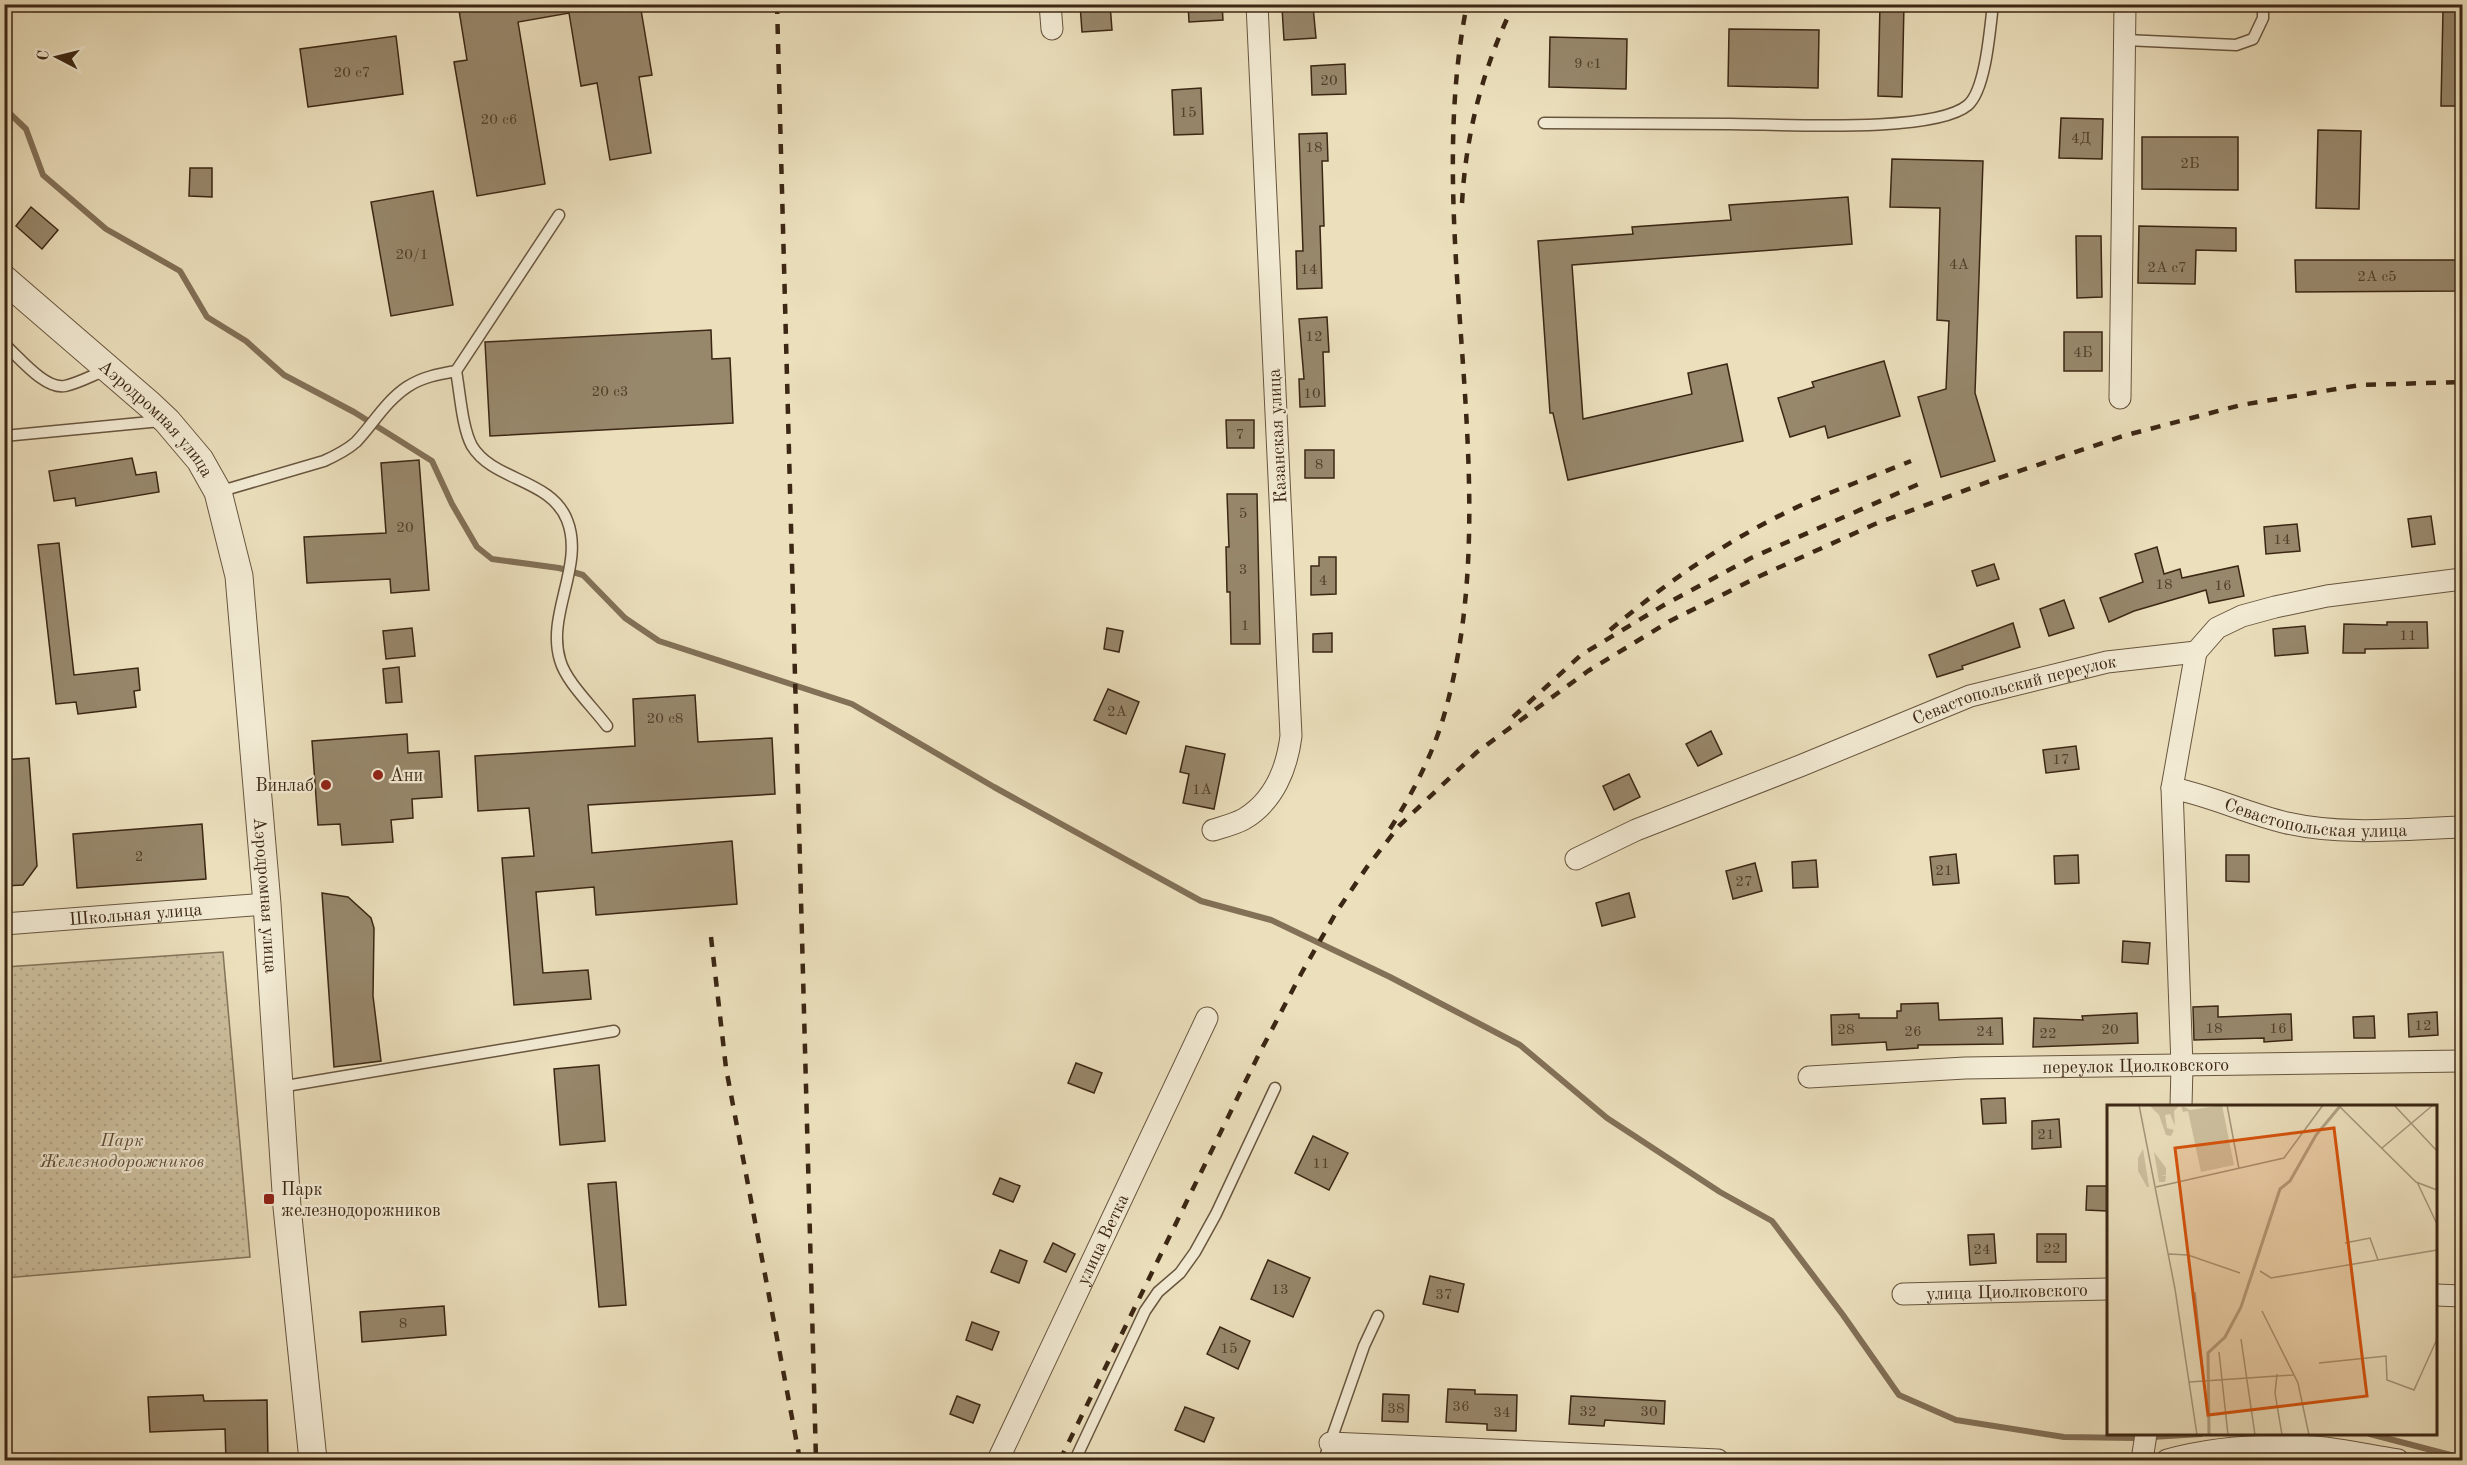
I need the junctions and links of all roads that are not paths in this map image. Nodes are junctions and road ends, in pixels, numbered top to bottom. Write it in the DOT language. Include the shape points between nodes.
graph roads {
  1 [pos="1050,4"];
  2 [pos="1257,4"];
  3 [pos="1993,4"];
  4 [pos="2125,4"];
  5 [pos="2263,4"];
  6 [pos="1052,29"];
  7 [pos="2125,40"];
  8 [pos="1544,123"];
  9 [pos="559,215"];
  10 [pos="4,279"];
  11 [pos="4,344"];
  12 [pos="109,369"];
  13 [pos="456,371"];
  14 [pos="2120,398"];
  15 [pos="167,421"];
  16 [pos="4,436"];
  17 [pos="218,492"];
  18 [pos="2463,579"];
  19 [pos="2196,652"];
  20 [pos="608,726"];
  21 [pos="2172,788"];
  22 [pos="2463,827"];
  23 [pos="1213,830"];
  24 [pos="1576,859"];
  25 [pos="267,904"];
  26 [pos="4,924"];
  27 [pos="1208,1018"];
  28 [pos="614,1031"];
  29 [pos="2463,1061"];
  30 [pos="2182,1066"];
  31 [pos="1809,1077"];
  32 [pos="279,1087"];
  33 [pos="1275,1088"];
  34 [pos="2181,1105"];
  35 [pos="2107,1289"];
  36 [pos="1903,1294"];
  37 [pos="2437,1295"];
  38 [pos="2463,1296"];
  39 [pos="1377,1316"];
  40 [pos="2146,1435"];
  41 [pos="1327,1452"];
  42 [pos="2142,1459"];
  43 [pos="313,1461"];
  44 [pos="998,1461"];
  45 [pos="1075,1461"];
  46 [pos="1718,1461"];
  47 [pos="2167,1461"];
  48 [pos="2398,1461"];
  1 -- 6 [label="street"];
  2 -- 23 [label="street, Казанская улица" via="1291,736 1289,756 1274,790 1243,820"];
  3 -- 8 [label="lane" via="1980,84 1970,103 1955,113 1873,125"];
  4 -- 7 [label="street"];
  5 -- 7 [label="lane" via="2263,18 2253,39 2236,45"];
  7 -- 14 [label="street"];
  9 -- 13 [label="lane"];
  10 -- 12 [label="street, Аэродромная улица"];
  11 -- 12 [label="lane" via="53,385 66,386"];
  12 -- 15 [label="street, Аэродромная улица"];
  13 -- 17 [label="lane" via="424,378 406,387 355,443 324,462"];
  13 -- 20 [label="lane" via="472,446 487,462 553,498 568,521 571,558 558,627 560,659 566,674"];
  15 -- 16 [label="lane"];
  15 -- 17 [label="street, Аэродромная улица" via="200,460"];
  17 -- 25 [label="street, Аэродромная улица" via="239,576"];
  18 -- 19 [label="street" via="2327,596 2242,616 2217,628"];
  19 -- 21 [label="street"];
  19 -- 24 [label="street, Севастопольский переулок" via="2107,662 1970,696 1636,830"];
  21 -- 22 [label="street, Севастопольская улица" via="2313,828 2373,831"];
  21 -- 30 [label="street"];
  25 -- 26 [label="street, Школьная улица"];
  25 -- 32 [label="street, Аэродромная улица"];
  27 -- 44 [label="street, улица Ветка"];
  28 -- 32 [label="lane"];
  29 -- 30 [label="street, переулок Циолковского"];
  30 -- 31 [label="street, переулок Циолковского" via="1965,1068"];
  30 -- 34 [label="street"];
  32 -- 43 [label="street, Аэродромная улица"];
  33 -- 45 [label="lane" via="1195,1252 1145,1311"];
  35 -- 36 [label="street, улица Циолковского"];
  37 -- 38 [label="street"];
  39 -- 41 [label="lane"];
  40 -- 42 [label="street"];
  41 -- 46 [label="street"];
  47 -- 48 [label="street" via="2247,1447 2316,1447"];
}
